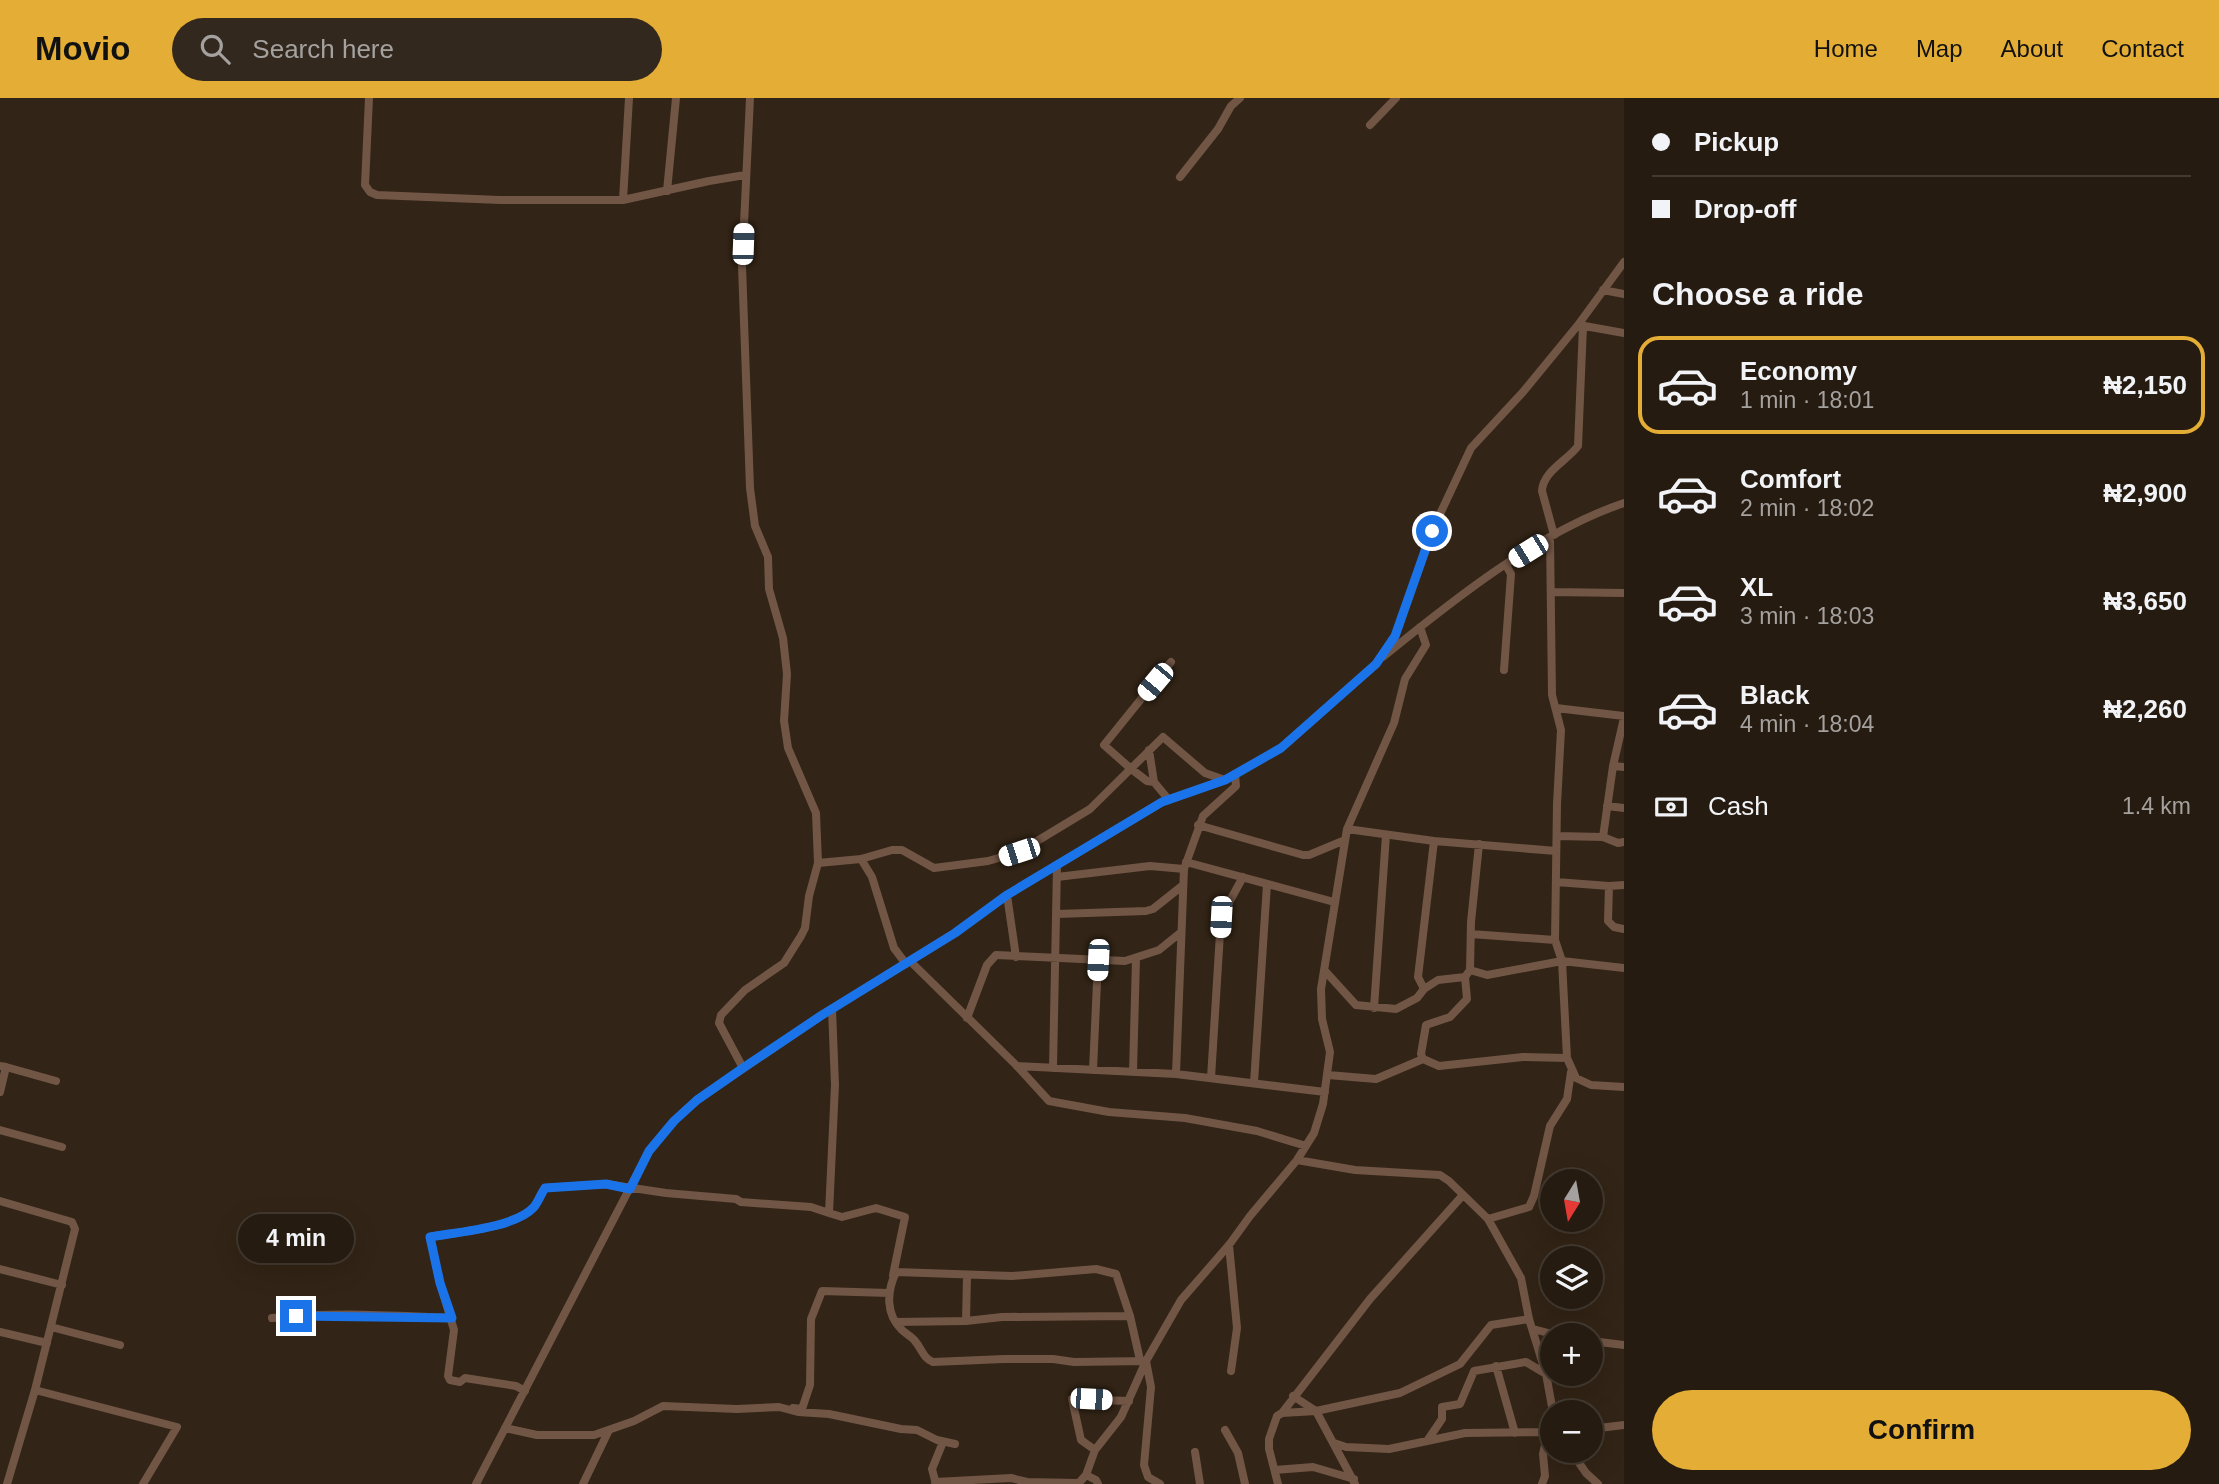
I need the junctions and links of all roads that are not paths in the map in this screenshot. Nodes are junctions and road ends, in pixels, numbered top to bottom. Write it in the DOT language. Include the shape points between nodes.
graph roads {
  1 [pos="369,98"];
  2 [pos="629,98"];
  3 [pos="676,98"];
  4 [pos="750,98"];
  5 [pos="1240,98"];
  6 [pos="1396,98"];
  7 [pos="1370,125"];
  8 [pos="745,176"];
  9 [pos="1180,177"];
  10 [pos="667,191"];
  11 [pos="623,200"];
  12 [pos="1624,262"];
  13 [pos="1604,290"];
  14 [pos="1624,294"];
  15 [pos="1581,325"];
  16 [pos="1624,333"];
  17 [pos="1624,503"];
  18 [pos="1552,536"];
  19 [pos="1506,565"];
  20 [pos="1551,592"];
  21 [pos="1624,593"];
  22 [pos="1420,627"];
  23 [pos="1171,662"];
  24 [pos="1376,664"];
  25 [pos="1504,670"];
  26 [pos="1556,708"];
  27 [pos="1624,717"];
  28 [pos="1149,750"];
  29 [pos="1614,766"];
  30 [pos="1624,767"];
  31 [pos="1130,768"];
  32 [pos="1235,774"];
  33 [pos="1225,780"];
  34 [pos="1154,782"];
  35 [pos="1169,800"];
  36 [pos="1608,806"];
  37 [pos="1624,808"];
  38 [pos="1198,825"];
  39 [pos="1347,829"];
  40 [pos="1386,835"];
  41 [pos="1557,836"];
  42 [pos="1603,837"];
  43 [pos="1345,840"];
  44 [pos="1434,841"];
  45 [pos="1624,842"];
  46 [pos="1479,844"];
  47 [pos="1556,851"];
  48 [pos="861,859"];
  49 [pos="818,863"];
  50 [pos="1185,865"];
  51 [pos="1057,866"];
  52 [pos="1057,877"];
  53 [pos="1243,877"];
  54 [pos="1556,882"];
  55 [pos="1267,884"];
  56 [pos="1624,885"];
  57 [pos="1609,886"];
  58 [pos="1182,887"];
  59 [pos="1007,895"];
  60 [pos="1334,902"];
  61 [pos="1057,914"];
  62 [pos="1624,929"];
  63 [pos="1180,933"];
  64 [pos="1471,934"];
  65 [pos="1555,940"];
  66 [pos="1016,957"];
  67 [pos="1056,958"];
  68 [pos="1136,959"];
  69 [pos="1098,960"];
  70 [pos="1562,961"];
  71 [pos="908,963"];
  72 [pos="1624,968"];
  73 [pos="1325,971"];
  74 [pos="1467,973"];
  75 [pos="1424,989"];
  76 [pos="1374,1008"];
  77 [pos="832,1009"];
  78 [pos="968,1018"];
  79 [pos="1567,1058"];
  80 [pos="1423,1059"];
  81 [pos="3,1066"];
  82 [pos="1017,1066"];
  83 [pos="743,1068"];
  84 [pos="1053,1068"];
  85 [pos="1093,1070"];
  86 [pos="1133,1072"];
  87 [pos="1571,1072"];
  88 [pos="1176,1074"];
  89 [pos="1328,1076"];
  90 [pos="1211,1078"];
  91 [pos="56,1080"];
  92 [pos="1254,1083"];
  93 [pos="1624,1087"];
  94 [pos="0,1092"];
  95 [pos="1325,1092"];
  96 [pos="0,1130"];
  97 [pos="1306,1146"];
  98 [pos="62,1147"];
  99 [pos="1297,1160"];
  100 [pos="630,1189"];
  101 [pos="1463,1195"];
  102 [pos="0,1201"];
  103 [pos="829,1213"];
  104 [pos="1488,1219"];
  105 [pos="1230,1245"];
  106 [pos="0,1269"];
  107 [pos="967,1276"];
  108 [pos="62,1285"];
  109 [pos="890,1289"];
  110 [pos="1130,1316"];
  111 [pos="272,1318"];
  112 [pos="452,1318"];
  113 [pos="1529,1319"];
  114 [pos="966,1321"];
  115 [pos="896,1322"];
  116 [pos="51,1327"];
  117 [pos="1533,1329"];
  118 [pos="1540,1331"];
  119 [pos="0,1332"];
  120 [pos="1603,1342"];
  121 [pos="47,1343"];
  122 [pos="120,1345"];
  123 [pos="1624,1345"];
  124 [pos="1539,1346"];
  125 [pos="1540,1350"];
  126 [pos="1143,1360"];
  127 [pos="1526,1362"];
  128 [pos="1496,1366"];
  129 [pos="1540,1370"];
  130 [pos="1231,1371"];
  131 [pos="35,1390"];
  132 [pos="525,1391"];
  133 [pos="1293,1396"];
  134 [pos="1129,1401"];
  135 [pos="779,1407"];
  136 [pos="1317,1411"];
  137 [pos="1282,1413"];
  138 [pos="1624,1425"];
  139 [pos="505,1428"];
  140 [pos="1603,1428"];
  141 [pos="609,1430"];
  142 [pos="1225,1430"];
  143 [pos="1540,1432"];
  144 [pos="1516,1433"];
  145 [pos="1427,1441"];
  146 [pos="943,1442"];
  147 [pos="1334,1443"];
  148 [pos="956,1444"];
  149 [pos="1095,1450"];
  150 [pos="1195,1452"];
  151 [pos="1544,1463"];
  152 [pos="1579,1463"];
  153 [pos="1275,1470"];
  154 [pos="1086,1475"];
  155 [pos="1354,1482"];
  156 [pos="936,1483"];
  157 [pos="1078,1483"];
  158 [pos="7,1484"];
  159 [pos="143,1484"];
  160 [pos="476,1484"];
  161 [pos="583,1484"];
  162 [pos="1098,1484"];
  163 [pos="1160,1484"];
  164 [pos="1200,1484"];
  165 [pos="1245,1484"];
  166 [pos="1278,1484"];
  167 [pos="1542,1484"];
  168 [pos="1598,1484"];
  1 -- 11 [label="street" via="365,185 370,192 500,200"];
  2 -- 11 [label="street"];
  3 -- 10 [label="street"];
  4 -- 8 [label="street"];
  5 -- 9 [label="street"];
  6 -- 7 [label="street"];
  8 -- 10 [label="street"];
  8 -- 49 [label="street" via="742,266 750,488 783,638 788,748 816,813"];
  10 -- 11 [label="street"];
  12 -- 13 [label="street"];
  13 -- 14 [label="street"];
  13 -- 15 [label="street"];
  15 -- 16 [label="street"];
  15 -- 18 [label="street" via="1578,446 1546,477 1542,491"];
  15 -- 24 [label="street" via="1471,448 1432,531 1395,636"];
  17 -- 18 [label="street"];
  18 -- 19 [label="street"];
  18 -- 20 [label="street"];
  19 -- 22 [label="street"];
  19 -- 25 [label="street" via="1511,574"];
  20 -- 21 [label="street"];
  20 -- 26 [label="street"];
  22 -- 24 [label="street"];
  22 -- 39 [label="street" via="1426,645 1405,679 1394,723"];
  23 -- 31 [label="street" via="1105,741"];
  24 -- 32 [label="street" via="1281,748"];
  26 -- 27 [label="street"];
  26 -- 41 [label="street" via="1561,730"];
  27 -- 29 [label="street"];
  28 -- 31 [label="street"];
  28 -- 33 [label="street" via="1164,737 1205,773"];
  28 -- 34 [label="street"];
  29 -- 30 [label="street"];
  29 -- 36 [label="street"];
  31 -- 34 [label="street"];
  31 -- 48 [label="street" via="1090,809 1019,852 933,868 902,850"];
  32 -- 33 [label="street"];
  32 -- 38 [label="street" via="1236,786"];
  33 -- 35 [label="street"];
  34 -- 35 [label="street"];
  35 -- 51 [label="street"];
  36 -- 37 [label="street"];
  36 -- 42 [label="street"];
  38 -- 43 [label="street" via="1303,855"];
  38 -- 50 [label="street"];
  39 -- 40 [label="street"];
  39 -- 43 [label="street"];
  40 -- 44 [label="street"];
  40 -- 76 [label="street"];
  41 -- 42 [label="street"];
  41 -- 47 [label="street"];
  42 -- 45 [label="street"];
  43 -- 60 [label="street"];
  44 -- 46 [label="street"];
  44 -- 75 [label="street" via="1418,977"];
  46 -- 47 [label="street"];
  46 -- 64 [label="street"];
  47 -- 54 [label="street"];
  48 -- 49 [label="street"];
  48 -- 71 [label="street" via="872,877 894,948"];
  49 -- 83 [label="street" via="805,928 785,963 745,989 721,1015 719,1023"];
  50 -- 52 [label="street"];
  50 -- 53 [label="street"];
  50 -- 58 [label="street"];
  51 -- 52 [label="street"];
  51 -- 59 [label="street"];
  52 -- 61 [label="street"];
  53 -- 55 [label="street"];
  53 -- 90 [label="street" via="1221,917"];
  54 -- 57 [label="street"];
  54 -- 65 [label="street"];
  55 -- 60 [label="street"];
  55 -- 92 [label="street"];
  56 -- 57 [label="street"];
  57 -- 62 [label="street" via="1608,921"];
  58 -- 61 [label="street" via="1146,911"];
  58 -- 63 [label="street"];
  59 -- 66 [label="street"];
  59 -- 71 [label="street"];
  60 -- 73 [label="street"];
  61 -- 67 [label="street"];
  63 -- 68 [label="street" via="1159,950"];
  63 -- 88 [label="street"];
  64 -- 65 [label="street"];
  64 -- 74 [label="street"];
  65 -- 70 [label="street"];
  66 -- 67 [label="street"];
  66 -- 78 [label="street" via="996,955 991,959"];
  67 -- 69 [label="street"];
  67 -- 84 [label="street"];
  68 -- 69 [label="street"];
  68 -- 86 [label="street"];
  69 -- 85 [label="street"];
  70 -- 72 [label="street"];
  70 -- 74 [label="street" via="1487,975"];
  70 -- 79 [label="street"];
  71 -- 77 [label="street"];
  71 -- 78 [label="street"];
  73 -- 76 [label="street" via="1349,1000"];
  73 -- 89 [label="street" via="1321,989"];
  74 -- 75 [label="street" via="1438,980"];
  74 -- 80 [label="street" via="1467,999 1450,1017 1426,1025"];
  75 -- 76 [label="street" via="1404,1007"];
  77 -- 83 [label="street"];
  77 -- 103 [label="street" via="835,1085"];
  78 -- 82 [label="street"];
  79 -- 80 [label="street" via="1523,1057 1439,1066"];
  79 -- 87 [label="street"];
  80 -- 89 [label="street" via="1376,1079"];
  81 -- 91 [label="street"];
  81 -- 94 [label="street"];
  82 -- 84 [label="street"];
  82 -- 97 [label="street" via="1049,1101 1185,1118 1257,1131"];
  83 -- 100 [label="street" via="674,1121 649,1151"];
  84 -- 85 [label="street"];
  85 -- 86 [label="street"];
  86 -- 88 [label="street"];
  87 -- 93 [label="street" via="1591,1085"];
  87 -- 104 [label="street" via="1567,1099 1550,1126 1529,1207"];
  88 -- 90 [label="street"];
  89 -- 95 [label="street"];
  90 -- 92 [label="street"];
  92 -- 95 [label="street"];
  95 -- 97 [label="street"];
  96 -- 98 [label="street"];
  97 -- 99 [label="street"];
  99 -- 101 [label="street" via="1355,1170 1440,1175"];
  99 -- 105 [label="street"];
  100 -- 103 [label="street" via="811,1207"];
  100 -- 112 [label="street" via="606,1184 545,1188 522,1216 430,1237"];
  100 -- 132 [label="street"];
  101 -- 104 [label="street"];
  101 -- 133 [label="street" via="1370,1299"];
  102 -- 108 [label="street" via="72,1222 74,1241"];
  103 -- 109 [label="street" via="842,1217 876,1208 905,1217"];
  104 -- 113 [label="street" via="1521,1278"];
  105 -- 126 [label="street" via="1181,1300"];
  105 -- 130 [label="street" via="1237,1328"];
  106 -- 108 [label="street"];
  107 -- 109 [label="street" via="896,1272"];
  107 -- 110 [label="street" via="1096,1269 1116,1274"];
  107 -- 114 [label="street"];
  108 -- 116 [label="street"];
  109 -- 115 [label="street"];
  109 -- 135 [label="street" via="822,1291 811,1319 810,1385 805,1403 802,1409"];
  110 -- 114 [label="street"];
  110 -- 126 [label="street"];
  111 -- 112 [label="street"];
  112 -- 132 [label="street" via="450,1380 466,1378"];
  113 -- 117 [label="street"];
  113 -- 136 [label="street" via="1491,1325 1460,1364 1400,1393"];
  114 -- 115 [label="street"];
  115 -- 126 [label="street" via="933,1362"];
  116 -- 121 [label="street"];
  116 -- 122 [label="street"];
  117 -- 118 [label="street"];
  117 -- 124 [label="street"];
  119 -- 121 [label="street"];
  120 -- 123 [label="street"];
  121 -- 131 [label="street"];
  124 -- 125 [label="street"];
  124 -- 127 [label="street"];
  126 -- 134 [label="street"];
  126 -- 163 [label="street" via="1151,1387 1144,1465 1149,1477"];
  127 -- 128 [label="street"];
  127 -- 129 [label="street"];
  128 -- 144 [label="street"];
  128 -- 145 [label="street" via="1474,1371 1460,1404 1442,1407 1442,1419"];
  131 -- 158 [label="street"];
  131 -- 159 [label="street" via="177,1427"];
  132 -- 139 [label="street"];
  133 -- 136 [label="street"];
  133 -- 137 [label="street"];
  134 -- 149 [label="street"];
  134 -- 149 [label="street" via="1072,1399 1082,1440"];
  135 -- 141 [label="street" via="663,1406"];
  135 -- 146 [label="street" via="917,1430"];
  136 -- 137 [label="street"];
  136 -- 147 [label="street"];
  137 -- 153 [label="street" via="1269,1439"];
  138 -- 140 [label="street"];
  139 -- 141 [label="street" via="559,1436"];
  139 -- 160 [label="street"];
  141 -- 161 [label="street"];
  142 -- 165 [label="street" via="1238,1453"];
  143 -- 144 [label="street"];
  144 -- 145 [label="street" via="1465,1433"];
  145 -- 147 [label="street" via="1380,1449"];
  146 -- 148 [label="street"];
  146 -- 156 [label="street" via="932,1469"];
  147 -- 155 [label="street"];
  149 -- 154 [label="street"];
  150 -- 164 [label="street"];
  151 -- 167 [label="street"];
  152 -- 168 [label="street"];
  153 -- 155 [label="street" via="1313,1467"];
  153 -- 166 [label="street"];
  154 -- 157 [label="street"];
  154 -- 162 [label="street"];
  156 -- 157 [label="street" via="1011,1478"];
}
